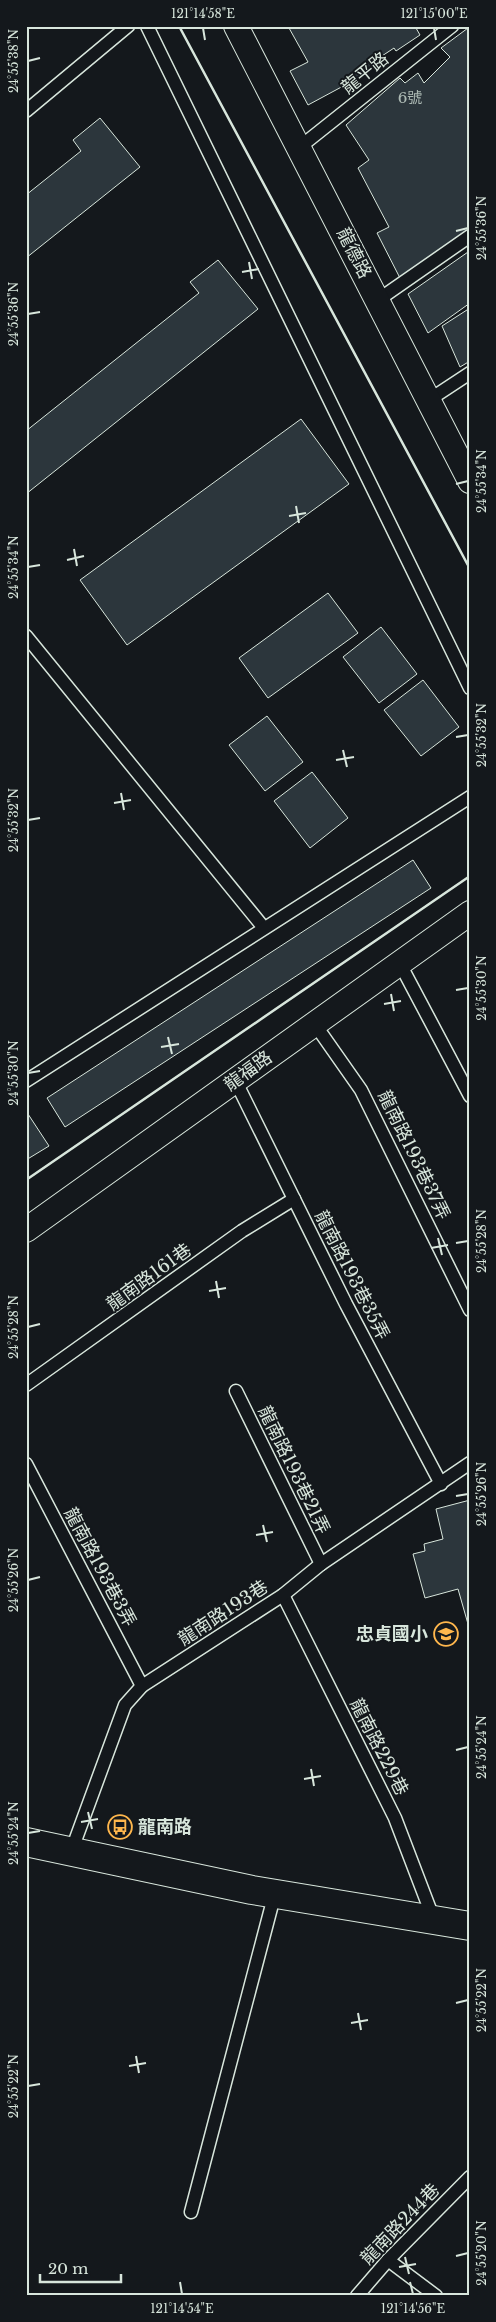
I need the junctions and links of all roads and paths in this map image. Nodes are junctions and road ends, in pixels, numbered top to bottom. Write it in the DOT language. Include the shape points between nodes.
graph roads {
  1 [pos="128,26"];
  2 [pos="147,26"];
  3 [pos="236,26"];
  4 [pos="452,26"];
  5 [pos="26,111"];
  6 [pos="300,147"];
  7 [pos="470,236"];
  8 [pos="378,300"];
  9 [pos="470,373"];
  10 [pos="429,400"];
  11 [pos="470,480"];
  12 [pos="26,636"];
  13 [pos="470,688"];
  14 [pos="470,796"];
  15 [pos="470,913"];
  16 [pos="264,928"];
  17 [pos="400,962"];
  18 [pos="314,1023"];
  19 [pos="235,1080"];
  20 [pos="26,1081"];
  21 [pos="470,1096"];
  22 [pos="294,1199"];
  23 [pos="26,1230"];
  24 [pos="470,1310"];
  25 [pos="26,1385"];
  26 [pos="236,1391"];
  27 [pos="470,1463"];
  28 [pos="26,1464"];
  29 [pos="441,1484"];
  30 [pos="32,1488"];
  31 [pos="321,1564"];
  32 [pos="283,1595"];
  33 [pos="142,1686"];
  34 [pos="26,1842"];
  35 [pos="71,1852"];
  36 [pos="274,1893"];
  37 [pos="434,1920"];
  38 [pos="470,1926"];
  39 [pos="470,2177"];
  40 [pos="191,2212"];
  41 [pos="388,2260"];
  42 [pos="357,2296"];
  43 [pos="436,2296"];
  1 -- 5 [label="lane"];
  2 -- 13 [label="lane"];
  3 -- 6 [label="street, 龍德路"];
  4 -- 6 [label="lane, 龍平路"];
  6 -- 8 [label="street, 龍德路"];
  7 -- 8 [label="lane"];
  8 -- 10 [label="street, 龍德路"];
  9 -- 10 [label="lane"];
  10 -- 11 [label="street, 龍德路"];
  12 -- 16 [label="lane"];
  14 -- 16 [label="lane"];
  15 -- 17 [label="street, 龍福路"];
  16 -- 20 [label="lane"];
  17 -- 18 [label="street, 龍福路"];
  17 -- 21 [label="lane"];
  18 -- 19 [label="street, 龍福路"];
  18 -- 24 [label="lane, 龍南路193巷37弄" via="362,1090"];
  19 -- 22 [label="lane, 龍南路193巷35弄"];
  19 -- 23 [label="street, 龍福路"];
  22 -- 25 [label="lane, 龍南路161巷" via="242,1231"];
  22 -- 29 [label="lane, 龍南路193巷35弄"];
  26 -- 31 [label="lane, 龍南路193巷21弄"];
  27 -- 29 [label="lane, 龍南路193巷"];
  28 -- 30 [label="lane, 龍南路193巷3弄"];
  29 -- 31 [label="lane, 龍南路193巷"];
  30 -- 33 [label="lane, 龍南路193巷3弄"];
  31 -- 32 [label="lane, 龍南路193巷"];
  32 -- 33 [label="lane, 龍南路193巷"];
  32 -- 37 [label="lane, 龍南路229巷" via="395,1818"];
  33 -- 35 [label="lane, 龍南路193巷" via="125,1705"];
  34 -- 35 [label="main road"];
  35 -- 36 [label="main road"];
  36 -- 37 [label="main road"];
  36 -- 40 [label="lane"];
  37 -- 38 [label="main road"];
  39 -- 41 [label="lane, 龍南路244巷"];
  41 -- 42 [label="lane, 龍南路244巷"];
  41 -- 43 [label="lane"];
}
